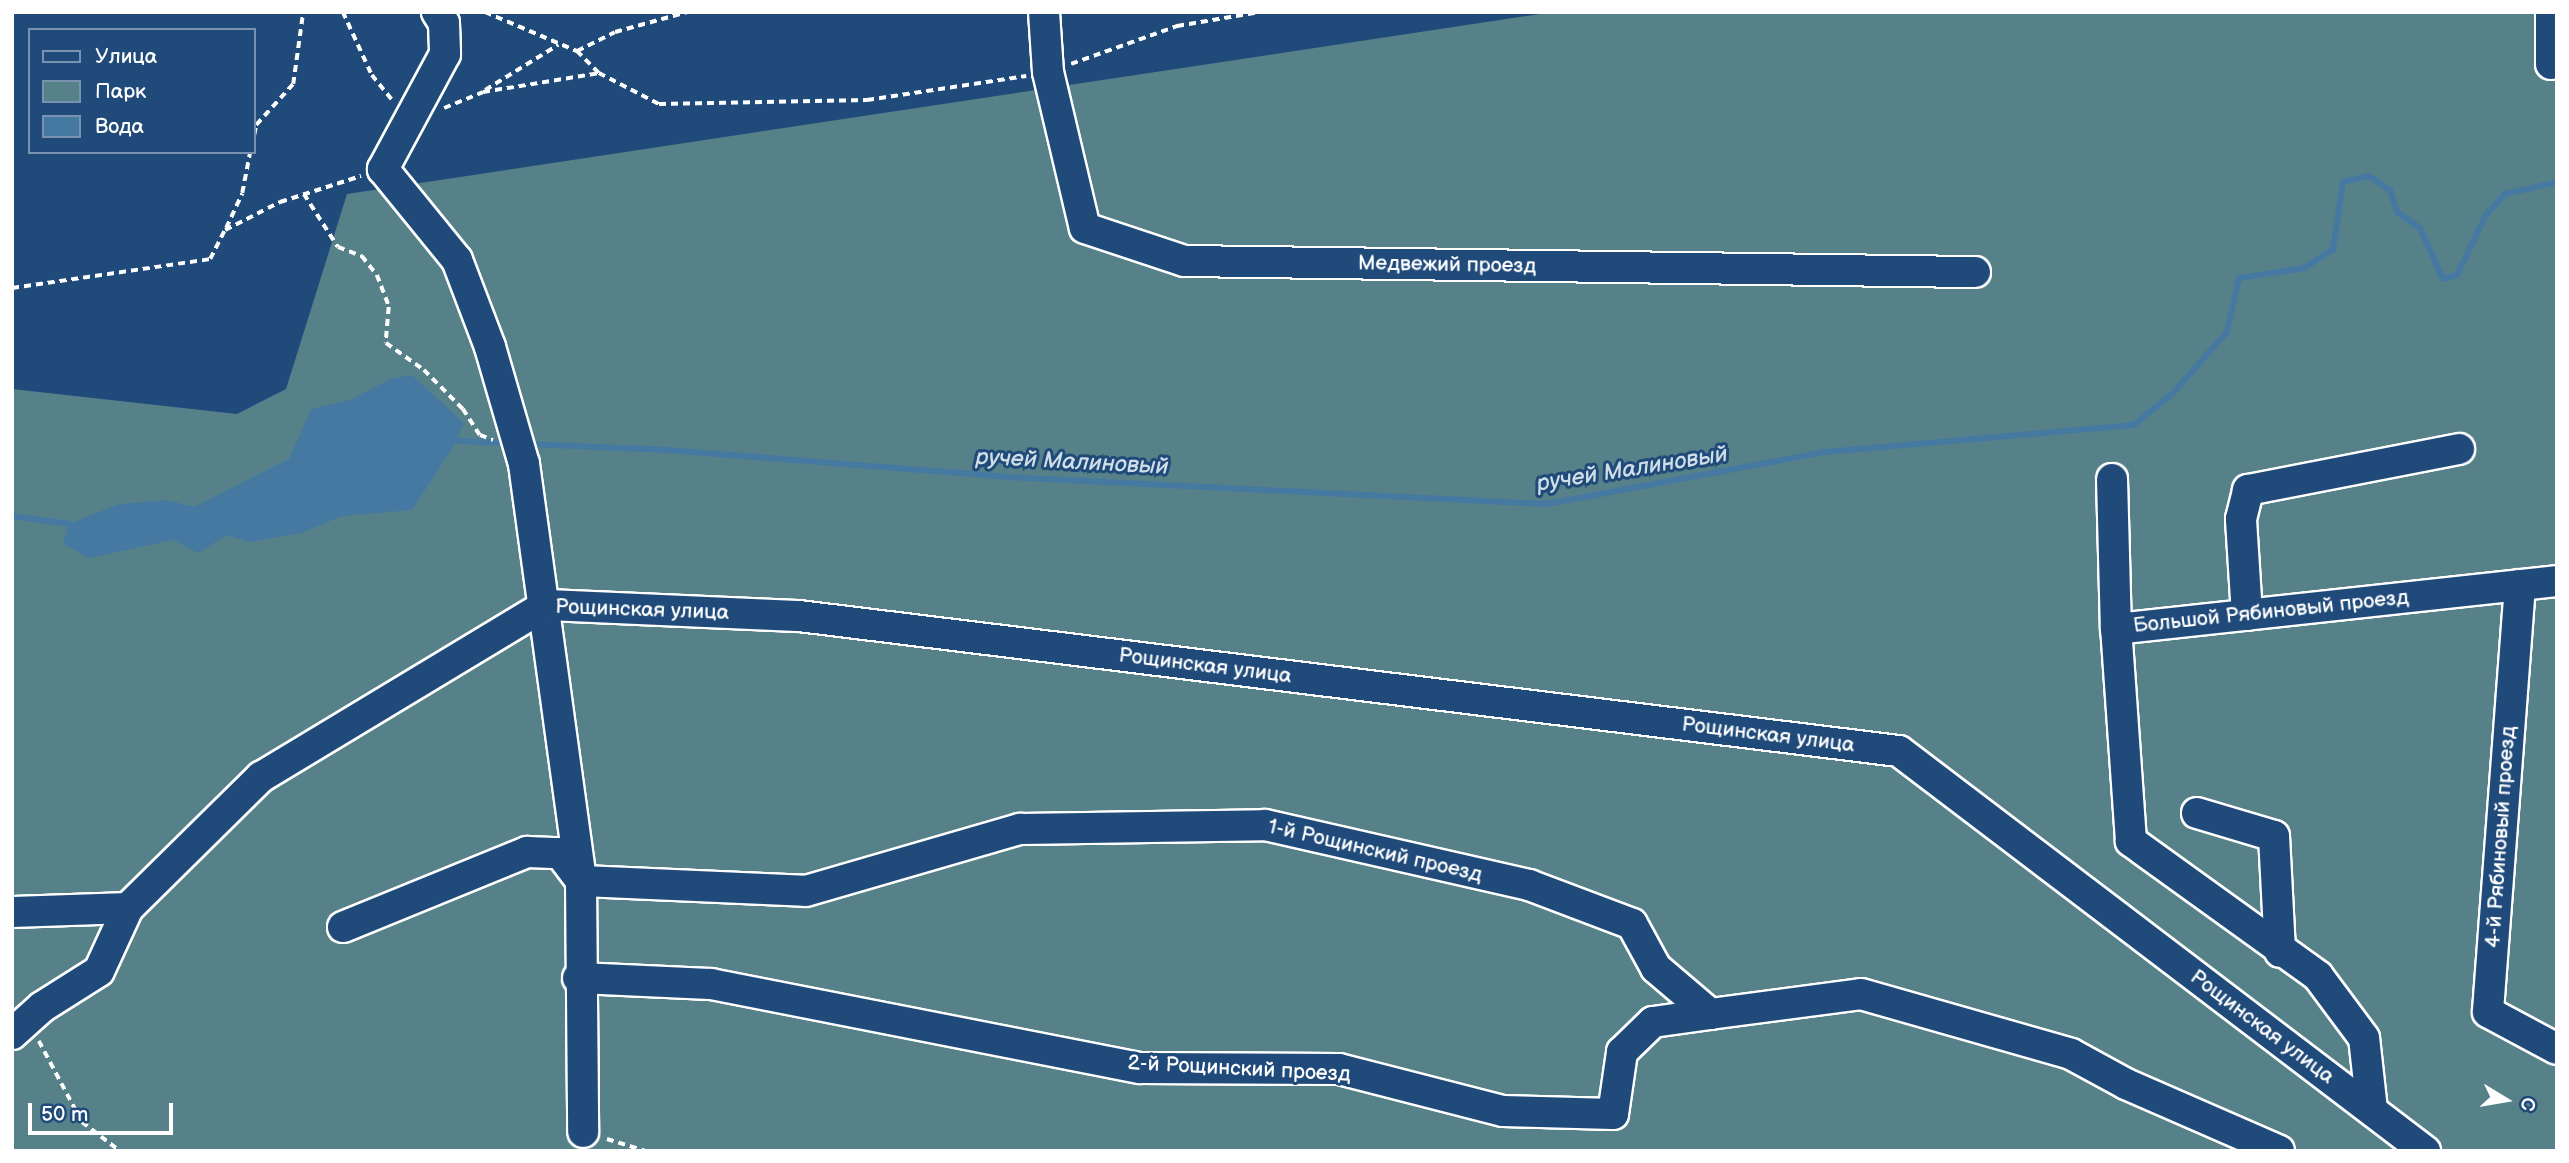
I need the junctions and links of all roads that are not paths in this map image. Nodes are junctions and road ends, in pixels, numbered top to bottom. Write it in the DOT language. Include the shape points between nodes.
graph roads {
  1 [pos="437,12"];
  2 [pos="1044,12"];
  3 [pos="2551,12"];
  4 [pos="2551,64"];
  5 [pos="1975,272"];
  6 [pos="2459,449"];
  7 [pos="2112,479"];
  8 [pos="2557,581"];
  9 [pos="2520,585"];
  10 [pos="547,605"];
  11 [pos="2247,615"];
  12 [pos="2116,628"];
  13 [pos="2197,813"];
  14 [pos="581,881"];
  15 [pos="128,908"];
  16 [pos="12,912"];
  17 [pos="343,927"];
  18 [pos="2280,952"];
  19 [pos="578,978"];
  20 [pos="1710,1014"];
  21 [pos="12,1034"];
  22 [pos="2557,1049"];
  23 [pos="2372,1111"];
  24 [pos="583,1132"];
  25 [pos="2279,1151"];
  26 [pos="2425,1151"];
  1 -- 10 [label="lane" via="444,23 445,54 383,169 457,260 490,346 524,464"];
  2 -- 5 [label="lane, Медвежий проезд" via="1048,72 1085,228 1184,261"];
  3 -- 4 [label="lane"];
  6 -- 11 [label="lane" via="2248,491 2241,520"];
  7 -- 12 [label="lane"];
  8 -- 9 [label="lane, Большой Рябиновый проезд"];
  9 -- 11 [label="lane, Большой Рябиновый проезд"];
  9 -- 22 [label="lane, 4-й Рябиновый проезд" via="2488,1012"];
  10 -- 14 [label="lane"];
  10 -- 15 [label="lane, Рощинская улица" via="261,777"];
  10 -- 23 [label="lane, Рощинская улица" via="799,616 1899,751"];
  11 -- 12 [label="lane, Большой Рябиновый проезд"];
  12 -- 18 [label="lane, Большой Рябиновый проезд" via="2131,841"];
  13 -- 18 [label="lane" via="2274,836"];
  14 -- 17 [label="lane" via="560,853 527,852"];
  14 -- 19 [label="lane"];
  14 -- 20 [label="lane, 1-й Рощинский проезд" via="806,891 1020,829 1265,825 1529,886 1632,924 1656,968"];
  15 -- 16 [label="lane"];
  15 -- 21 [label="lane, Рощинская улица" via="99,971 43,1007"];
  18 -- 23 [label="lane, Большой Рябиновый проезд" via="2318,976 2364,1038"];
  19 -- 20 [label="lane, 2-й Рощинский проезд" via="711,984 1140,1068 1339,1069 1517,1111 1613,1114 1622,1052 1653,1022"];
  19 -- 24 [label="lane"];
  20 -- 25 [label="lane" via="1861,994 2071,1054 2126,1084"];
  23 -- 26 [label="lane, Рощинская улица"];
}
